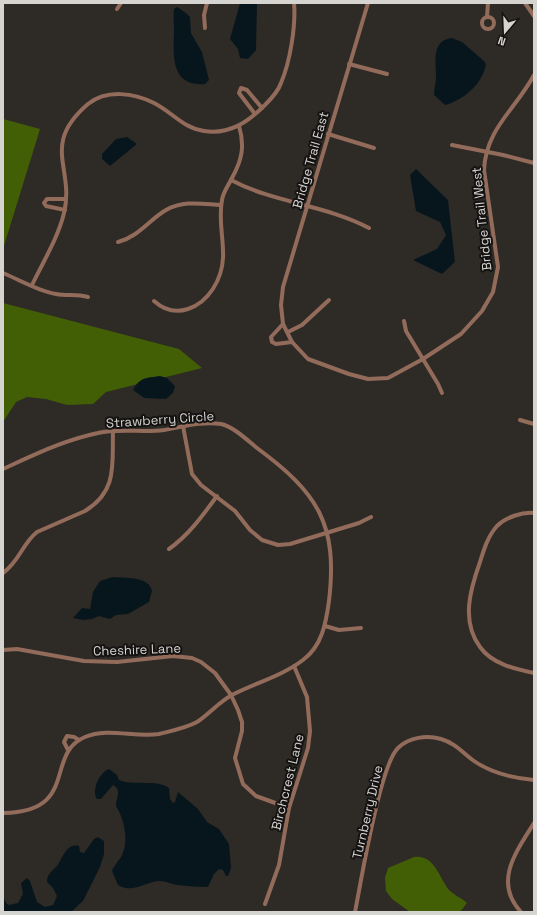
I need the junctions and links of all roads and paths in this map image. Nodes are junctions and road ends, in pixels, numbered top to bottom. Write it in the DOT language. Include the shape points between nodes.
graph roads {
  1 [pos="121,3"];
  2 [pos="207,3"];
  3 [pos="294,3"];
  4 [pos="368,3"];
  5 [pos="488,3"];
  6 [pos="525,3"];
  7 [pos="116,9"];
  8 [pos="533,11"];
  9 [pos="534,16"];
  10 [pos="487,17"];
  11 [pos="205,28"];
  12 [pos="349,64"];
  13 [pos="387,74"];
  14 [pos="534,75"];
  15 [pos="262,108"];
  16 [pos="255,114"];
  17 [pos="239,126"];
  18 [pos="328,134"];
  19 [pos="452,145"];
  20 [pos="374,148"];
  21 [pos="486,152"];
  22 [pos="534,163"];
  23 [pos="231,180"];
  24 [pos="65,200"];
  25 [pos="221,205"];
  26 [pos="307,206"];
  27 [pos="65,210"];
  28 [pos="369,228"];
  29 [pos="118,242"];
  30 [pos="3,273"];
  31 [pos="32,285"];
  32 [pos="88,297"];
  33 [pos="330,300"];
  34 [pos="154,301"];
  35 [pos="404,321"];
  36 [pos="283,324"];
  37 [pos="288,332"];
  38 [pos="292,342"];
  39 [pos="423,359"];
  40 [pos="349,374"];
  41 [pos="442,393"];
  42 [pos="520,420"];
  43 [pos="534,424"];
  44 [pos="183,426"];
  45 [pos="113,431"];
  46 [pos="3,469"];
  47 [pos="217,496"];
  48 [pos="534,513"];
  49 [pos="371,517"];
  50 [pos="326,533"];
  51 [pos="169,548"];
  52 [pos="3,573"];
  53 [pos="325,626"];
  54 [pos="361,628"];
  55 [pos="3,650"];
  56 [pos="294,666"];
  57 [pos="534,673"];
  58 [pos="231,695"];
  59 [pos="79,740"];
  60 [pos="68,750"];
  61 [pos="534,780"];
  62 [pos="289,808"];
  63 [pos="3,813"];
  64 [pos="534,823"];
  65 [pos="265,904"];
  66 [pos="355,912"];
  67 [pos="521,912"];
  1 -- 7 [label="street"];
  2 -- 11 [label="street" via="204,15"];
  3 -- 15 [label="street" via="289,57 281,84"];
  4 -- 12 [label="street, Bridge Trail East"];
  5 -- 10 [label="street"];
  6 -- 8 [label="street"];
  8 -- 9 [label="street"];
  12 -- 13 [label="street"];
  12 -- 18 [label="street, Bridge Trail East"];
  14 -- 21 [label="street, Bridge Trail West" via="491,135"];
  15 -- 16 [label="street"];
  15 -- 16 [label="street" via="247,90 241,88 239,93"];
  16 -- 17 [label="street"];
  17 -- 23 [label="street" via="243,138 242,157"];
  17 -- 24 [label="street" via="217,132 203,131 186,126 154,103 143,99 121,94 102,96 89,103 66,130 62,143"];
  18 -- 20 [label="street"];
  18 -- 26 [label="street, Bridge Trail East"];
  19 -- 21 [label="street"];
  21 -- 22 [label="street"];
  21 -- 39 [label="street, Bridge Trail West" via="484,170 498,267 493,292 482,311 461,334"];
  23 -- 25 [label="street"];
  23 -- 26 [label="street" via="255,191"];
  24 -- 27 [label="street"];
  24 -- 27 [label="street" via="47,199 44,202 46,206"];
  25 -- 29 [label="street" via="195,203 177,206 160,214 134,236"];
  25 -- 34 [label="street" via="223,258 217,282 210,293 190,308 178,311 168,310"];
  26 -- 28 [label="street" via="343,216"];
  26 -- 36 [label="street, Bridge Trail East" via="283,287"];
  27 -- 31 [label="street"];
  30 -- 31 [label="street"];
  31 -- 32 [label="street" via="58,294"];
  33 -- 37 [label="street" via="302,325"];
  35 -- 39 [label="street" via="406,331"];
  36 -- 37 [label="street, Bridge Trail East"];
  36 -- 38 [label="street" via="270,337 272,342"];
  37 -- 38 [label="street, Bridge Trail East"];
  38 -- 40 [label="street, Bridge Trail East" via="308,359"];
  39 -- 40 [label="street, Bridge Trail West" via="388,378 368,379"];
  39 -- 41 [label="street"];
  42 -- 43 [label="street"];
  44 -- 45 [label="street, Strawberry Circle" via="150,431"];
  44 -- 47 [label="street" via="192,474"];
  44 -- 50 [label="street, Strawberry Circle" via="224,425 239,434 299,483 312,498 324,522"];
  45 -- 46 [label="street, Strawberry Circle" via="97,433 55,446"];
  45 -- 52 [label="street" via="113,473 104,493 92,507 31,536 15,563"];
  47 -- 50 [label="street" via="262,540 270,543 290,544"];
  47 -- 51 [label="street" via="191,530"];
  48 -- 57 [label="street" via="515,516 498,526 489,538 468,604 470,628 480,647 495,661"];
  49 -- 50 [label="street"];
  50 -- 53 [label="street, Strawberry Circle" via="331,552 332,574"];
  53 -- 54 [label="street" via="340,630"];
  53 -- 56 [label="street, Strawberry Circle" via="312,652"];
  55 -- 58 [label="street, Cheshire Lane" via="17,649 90,661 117,662 173,656 192,658 215,673"];
  56 -- 58 [label="street, Strawberry Circle"];
  56 -- 62 [label="street, Birchcrest Lane" via="307,697 310,731 308,748"];
  58 -- 59 [label="street, Strawberry Circle" via="195,723 180,728 157,734 93,734"];
  58 -- 62 [label="street, Cheshire Lane" via="242,722 234,758 240,778 256,796"];
  59 -- 60 [label="street, Strawberry Circle"];
  59 -- 60 [label="street, Strawberry Circle" via="67,736 64,742"];
  60 -- 63 [label="street, Strawberry Circle" via="58,782 52,794 42,804 21,813"];
  61 -- 66 [label="street, Turnberry Drive" via="497,773 483,767 452,743 440,738 417,738 398,748 391,757 384,781"];
  62 -- 65 [label="street, Birchcrest Lane" via="279,865"];
  64 -- 67 [label="street" via="512,860 507,880 511,898"];
}
